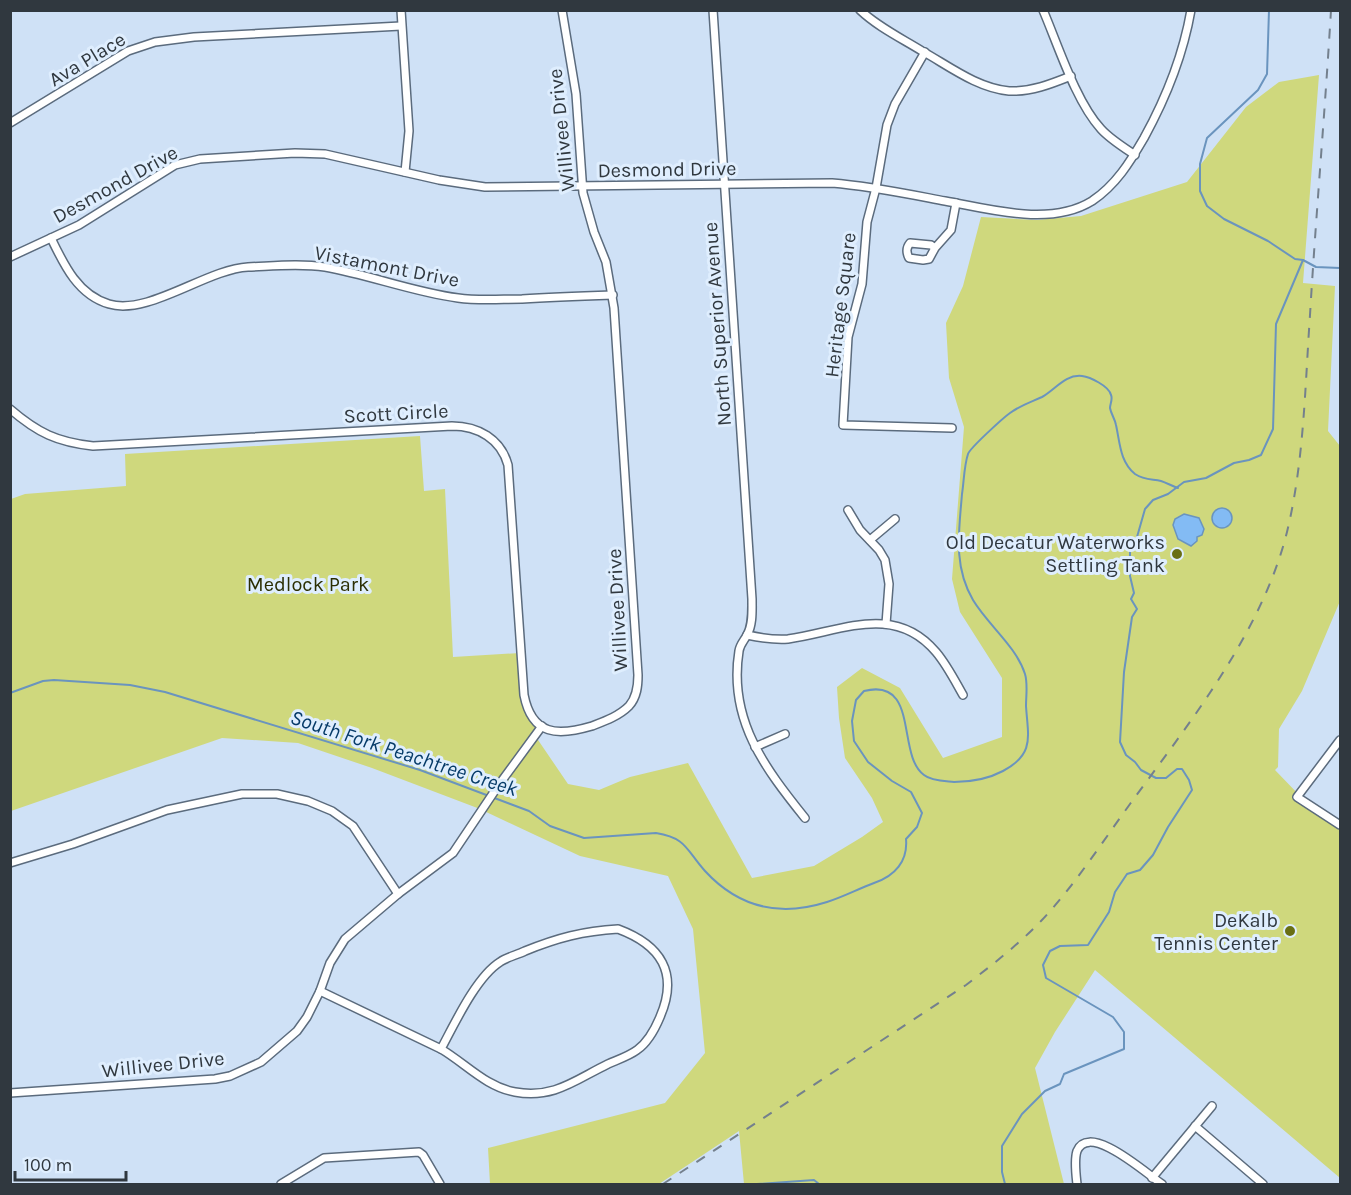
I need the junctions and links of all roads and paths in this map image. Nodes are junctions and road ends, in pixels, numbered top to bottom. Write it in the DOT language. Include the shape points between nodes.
graph roads {
  1 [pos="400,10"];
  2 [pos="562,10"];
  3 [pos="713,10"];
  4 [pos="860,10"];
  5 [pos="1043,10"];
  6 [pos="1191,10"];
  7 [pos="401,26"];
  8 [pos="925,52"];
  9 [pos="1071,76"];
  10 [pos="10,123"];
  11 [pos="1135,155"];
  12 [pos="405,172"];
  13 [pos="724,184"];
  14 [pos="582,186"];
  15 [pos="876,188"];
  16 [pos="956,203"];
  17 [pos="51,238"];
  18 [pos="935,248"];
  19 [pos="10,256"];
  20 [pos="613,295"];
  21 [pos="10,409"];
  22 [pos="952,428"];
  23 [pos="848,510"];
  24 [pos="895,519"];
  25 [pos="870,540"];
  26 [pos="886,624"];
  27 [pos="747,635"];
  28 [pos="963,695"];
  29 [pos="542,726"];
  30 [pos="785,734"];
  31 [pos="1341,740"];
  32 [pos="754,747"];
  33 [pos="805,818"];
  34 [pos="1341,825"];
  35 [pos="10,863"];
  36 [pos="398,894"];
  37 [pos="320,991"];
  38 [pos="441,1049"];
  39 [pos="10,1093"];
  40 [pos="1212,1106"];
  41 [pos="1195,1126"];
  42 [pos="1152,1178"];
  43 [pos="283,1184"];
  44 [pos="440,1185"];
  45 [pos="1077,1185"];
  46 [pos="1161,1185"];
  47 [pos="1263,1185"];
  1 -- 7 [label="street"];
  2 -- 14 [label="street, Willivee Drive" via="576,94"];
  3 -- 13 [label="street, North Superior Avenue"];
  4 -- 8 [label="street" via="880,27"];
  5 -- 9 [label="street"];
  6 -- 11 [label="street, Desmond Drive" via="1172,80"];
  7 -- 10 [label="street, Ava Place" via="155,42 128,51"];
  7 -- 12 [label="street" via="409,131"];
  8 -- 9 [label="street" via="974,80 999,89 1034,89"];
  8 -- 15 [label="street" via="891,114"];
  9 -- 11 [label="street" via="1099,127"];
  11 -- 16 [label="street, Desmond Drive" via="1110,187 1092,201 1070,210 1022,213"];
  12 -- 14 [label="street, Desmond Drive" via="485,187"];
  12 -- 17 [label="street, Desmond Drive" via="313,153 200,159 176,165"];
  13 -- 14 [label="street, Desmond Drive"];
  13 -- 15 [label="street, Desmond Drive" via="832,183"];
  13 -- 27 [label="street, North Superior Avenue" via="752,599"];
  14 -- 20 [label="street, Willivee Drive"];
  15 -- 16 [label="street, Desmond Drive"];
  15 -- 22 [label="street, Heritage Square" via="867,222 862,284 848,337 843,425"];
  16 -- 18 [label="street" via="951,230"];
  17 -- 19 [label="street, Desmond Drive"];
  17 -- 20 [label="street, Vistamont Drive" via="70,275 93,297 110,305 153,301 242,267 288,265 323,267 460,299"];
  20 -- 29 [label="street, Willivee Drive" via="637,689 629,705 605,721 565,733"];
  21 -- 29 [label="street, Scott Circle" via="47,435 93,446 452,426 486,434 500,447 508,465 524,695 529,711"];
  23 -- 25 [label="street"];
  24 -- 25 [label="street"];
  25 -- 26 [label="street" via="888,567"];
  26 -- 27 [label="street" via="856,624 788,639"];
  26 -- 28 [label="street" via="909,631 931,646"];
  27 -- 32 [label="street, North Superior Avenue" via="739,651 738,685 743,719"];
  29 -- 36 [label="street, Willivee Drive" via="453,853"];
  30 -- 32 [label="street"];
  31 -- 34 [label="street" via="1296,797"];
  32 -- 33 [label="street, North Superior Avenue"];
  35 -- 36 [label="street" via="167,810 242,794 277,794 332,811 352,826"];
  36 -- 37 [label="street, Willivee Drive" via="345,939 330,963"];
  37 -- 38 [label="street"];
  37 -- 39 [label="street, Willivee Drive" via="291,1037 261,1062 230,1076"];
  38 -- 38 [label="street" via="465,1004 499,962 557,938 618,929 653,948 663,964 668,984 666,1002 655,1029 637,1050 564,1088 539,1094 513,1092 486,1082"];
  40 -- 41 [label="street"];
  41 -- 42 [label="street"];
  41 -- 47 [label="street"];
  42 -- 45 [label="street" via="1117,1151 1089,1143 1080,1146 1077,1153"];
  42 -- 46 [label="street"];
  43 -- 44 [label="street" via="324,1158 419,1152"];
}
